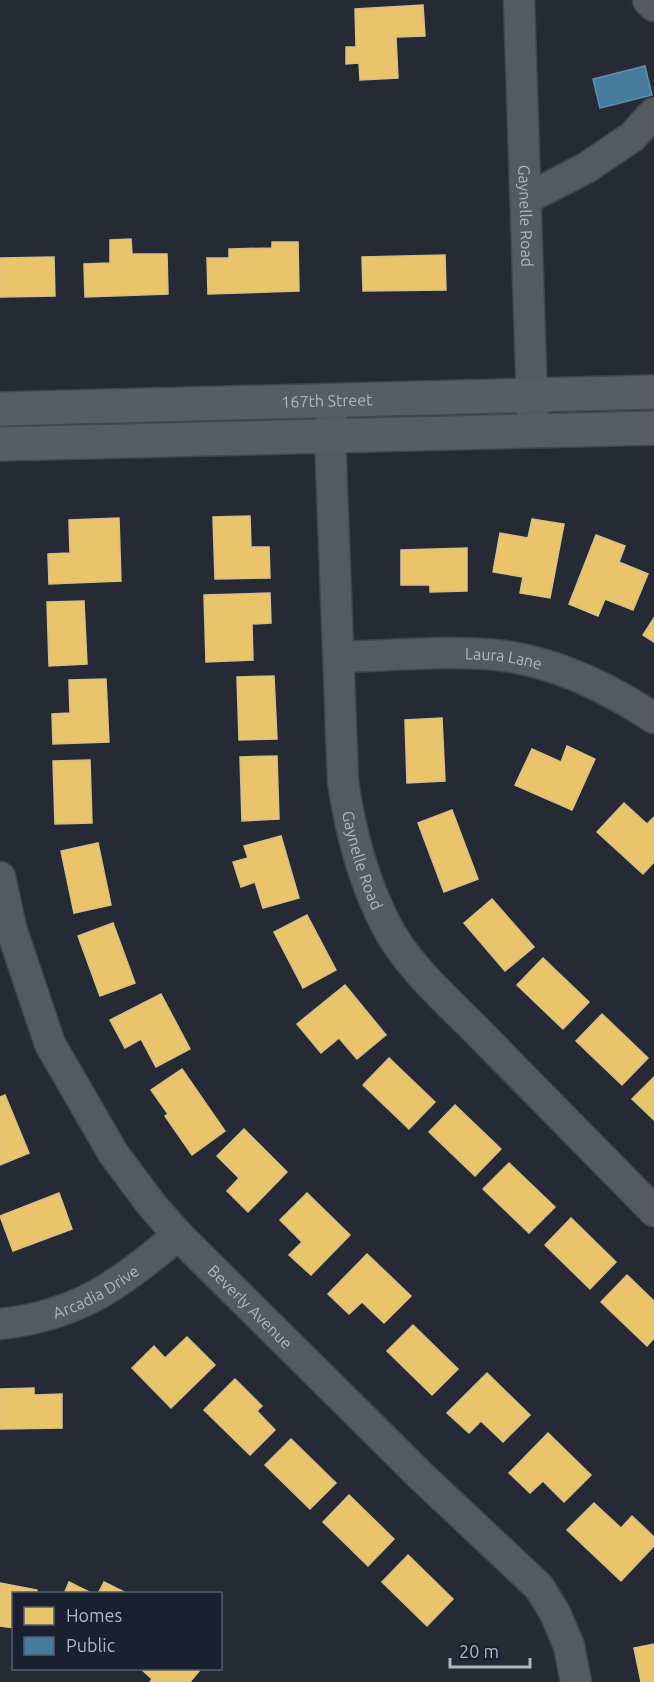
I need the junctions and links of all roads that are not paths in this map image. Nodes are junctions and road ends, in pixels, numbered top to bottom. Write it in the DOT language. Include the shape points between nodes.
graph roads {
  1 [pos="519,0"];
  2 [pos="648,0"];
  3 [pos="654,6"];
  4 [pos="654,114"];
  5 [pos="526,199"];
  6 [pos="654,392"];
  7 [pos="532,396"];
  8 [pos="332,400"];
  9 [pos="0,409"];
  10 [pos="654,428"];
  11 [pos="533,432"];
  12 [pos="330,437"];
  13 [pos="0,444"];
  14 [pos="339,657"];
  15 [pos="654,718"];
  16 [pos="0,877"];
  17 [pos="5,930"];
  18 [pos="654,1211"];
  19 [pos="178,1235"];
  20 [pos="0,1324"];
  21 [pos="576,1682"];
  1 -- 5 [label="street, Gaynelle Road"];
  2 -- 3 [label="street"];
  4 -- 5 [label="street" via="632,137 586,168"];
  5 -- 7 [label="street, Gaynelle Road"];
  6 -- 7 [label="main road, 167th Street"];
  7 -- 8 [label="main road, 167th Street"];
  7 -- 11 [label="street, Gaynelle Road"];
  8 -- 9 [label="main road, 167th Street"];
  8 -- 12 [label="street, Gaynelle Road"];
  10 -- 11 [label="main road"];
  11 -- 12 [label="main road"];
  12 -- 13 [label="main road"];
  12 -- 14 [label="street, Gaynelle Road"];
  14 -- 15 [label="street, Laura Lane" via="465,653 536,662 614,693"];
  14 -- 18 [label="street, Gaynelle Road" via="348,818 387,927 422,974"];
  16 -- 17 [label="street, Beverly Avenue"];
  17 -- 19 [label="street, Beverly Avenue" via="50,1044 113,1153"];
  19 -- 20 [label="street, Arcadia Drive" via="109,1289 83,1303 22,1322"];
  19 -- 21 [label="street, Beverly Avenue" via="539,1587 569,1646"];
}
